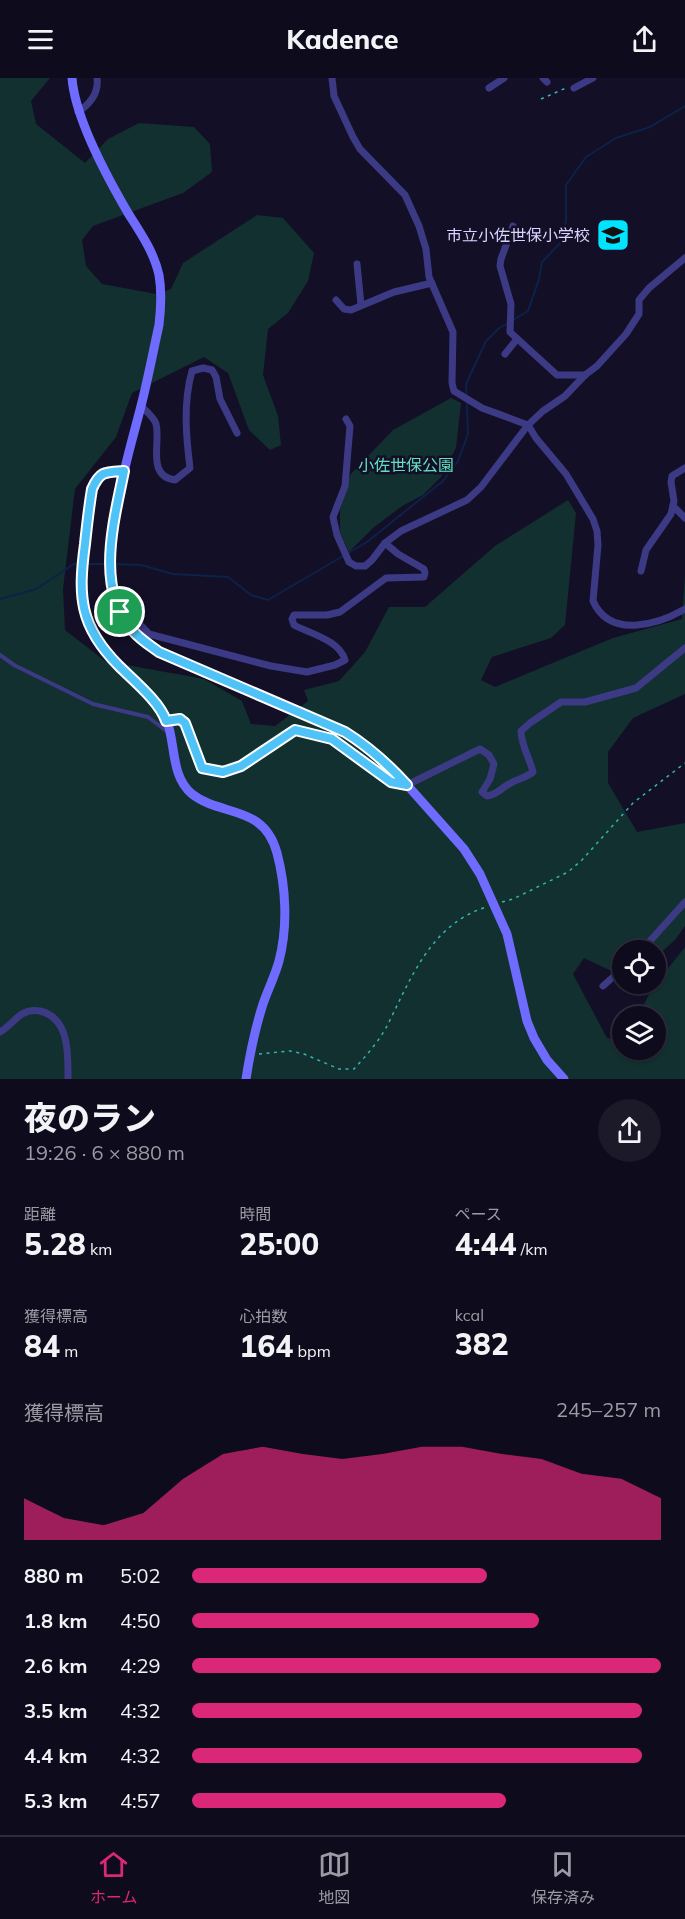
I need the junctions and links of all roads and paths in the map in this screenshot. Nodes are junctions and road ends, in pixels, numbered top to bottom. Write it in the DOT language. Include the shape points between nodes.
graph roads {
  1 [pos="72,78"];
  2 [pos="97,78"];
  3 [pos="332,78"];
  4 [pos="504,78"];
  5 [pos="593,78"];
  6 [pos="489,88"];
  7 [pos="570,88"];
  8 [pos="541,99"];
  9 [pos="78,112"];
  10 [pos="513,225"];
  11 [pos="685,258"];
  12 [pos="357,264"];
  13 [pos="432,283"];
  14 [pos="336,300"];
  15 [pos="361,305"];
  16 [pos="517,339"];
  17 [pos="506,354"];
  18 [pos="585,375"];
  19 [pos="141,406"];
  20 [pos="346,419"];
  21 [pos="528,425"];
  22 [pos="237,433"];
  23 [pos="685,468"];
  24 [pos="124,471"];
  25 [pos="673,506"];
  26 [pos="685,518"];
  27 [pos="385,543"];
  28 [pos="641,571"];
  29 [pos="685,609"];
  30 [pos="120,612"];
  31 [pos="685,648"];
  32 [pos="0,655"];
  33 [pos="166,721"];
  34 [pos="172,736"];
  35 [pos="685,763"];
  36 [pos="407,785"];
  37 [pos="685,902"];
  38 [pos="494,904"];
  39 [pos="651,940"];
  40 [pos="612,978"];
  41 [pos="603,986"];
  42 [pos="0,1032"];
  43 [pos="249,1056"];
  44 [pos="68,1079"];
  45 [pos="246,1079"];
  46 [pos="564,1079"];
  1 -- 9 [label="street"];
  2 -- 9 [label="street" via="89,105"];
  3 -- 13 [label="street" via="334,96 353,137 374,164 398,185 412,208"];
  4 -- 6 [label="street"];
  5 -- 7 [label="street"];
  7 -- 8 [label="path"];
  9 -- 19 [label="street" via="115,190 151,251 159,274 159,325"];
  10 -- 16 [label="street" via="500,266 510,296 510,332"];
  11 -- 18 [label="street" via="649,288 639,300 639,314 626,334"];
  12 -- 15 [label="street"];
  13 -- 15 [label="street"];
  13 -- 21 [label="street" via="453,332 454,391 482,408"];
  14 -- 15 [label="street" via="344,309"];
  16 -- 17 [label="street"];
  16 -- 18 [label="street" via="556,375"];
  18 -- 21 [label="street"];
  19 -- 22 [label="street" via="154,420 155,455 166,479 175,480 190,468 186,434 192,371 212,370 220,399"];
  19 -- 24 [label="street"];
  20 -- 27 [label="street" via="350,426 345,486 333,517 337,535 348,560 356,566 372,560"];
  21 -- 27 [label="street" via="467,500 401,531"];
  21 -- 29 [label="street" via="566,474 593,519 597,531 593,601 597,610 605,619 633,625 655,623"];
  23 -- 25 [label="street" via="672,476"];
  24 -- 30 [label="street" via="110,570"];
  24 -- 33 [label="street" via="97,477 91,495 82,565 82,602 93,635 155,703"];
  25 -- 26 [label="street"];
  25 -- 28 [label="street" via="646,550"];
  27 -- 30 [label="street" via="424,569 424,577 382,580 340,612 294,615 294,625 319,636 343,654 345,660 323,669 307,672 271,666 170,641 149,634 133,617"];
  30 -- 36 [label="street" via="134,632 159,652 345,732 366,745"];
  31 -- 36 [label="street" via="636,688 585,702 561,702 530,723 521,731 521,739 533,772 493,796 482,792 494,764 480,749"];
  32 -- 34 [label="lane" via="93,704 148,717"];
  33 -- 34 [label="street"];
  33 -- 36 [label="lane" via="180,719 185,723 202,768 223,772 241,766 295,730 332,739 391,782"];
  34 -- 43 [label="street" via="177,768 190,792 214,806 248,816 270,836 277,852 285,910 284,934"];
  35 -- 38 [label="path" via="633,803 568,872 513,900"];
  36 -- 38 [label="street" via="464,849"];
  37 -- 39 [label="street"];
  38 -- 43 [label="path" via="466,914 434,942 387,1025 354,1069 339,1069 290,1051"];
  38 -- 46 [label="street" via="507,934 527,1021 547,1060"];
  40 -- 41 [label="street"];
  42 -- 44 [label="street" via="22,1014 35,1010 49,1013 60,1023 68,1049"];
  43 -- 45 [label="street"];
}
